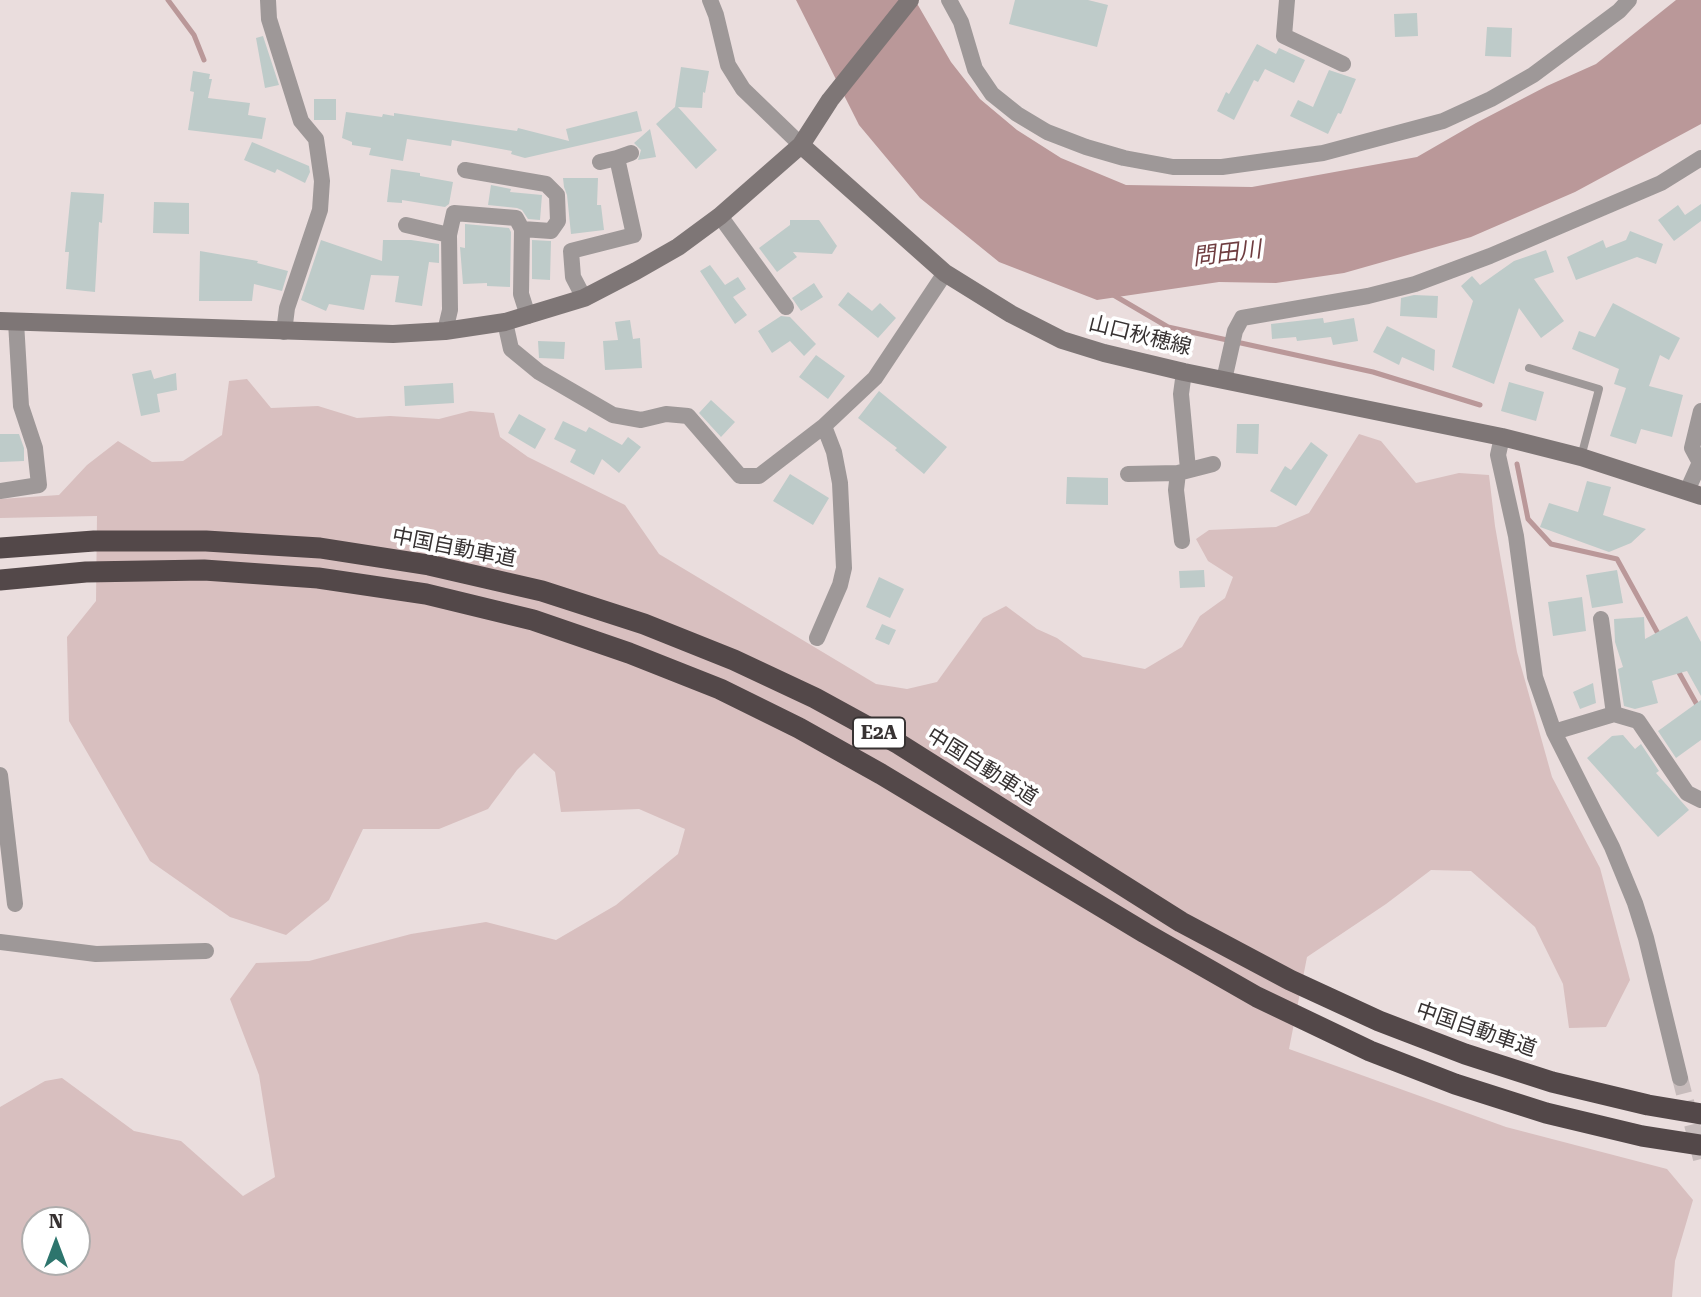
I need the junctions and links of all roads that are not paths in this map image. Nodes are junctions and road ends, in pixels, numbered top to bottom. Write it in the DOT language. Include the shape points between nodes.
graph roads {
  1 [pos="268,0"];
  2 [pos="710,0"];
  3 [pos="910,0"];
  4 [pos="949,0"];
  5 [pos="1287,0"];
  6 [pos="1629,0"];
  7 [pos="1343,64"];
  8 [pos="801,145"];
  9 [pos="1701,158"];
  10 [pos="600,162"];
  11 [pos="465,170"];
  12 [pos="720,216"];
  13 [pos="406,225"];
  14 [pos="522,229"];
  15 [pos="449,234"];
  16 [pos="945,273"];
  17 [pos="584,298"];
  18 [pos="786,307"];
  19 [pos="528,316"];
  20 [pos="8,321"];
  21 [pos="505,322"];
  22 [pos="445,331"];
  23 [pos="284,332"];
  24 [pos="1529,369"];
  25 [pos="1184,372"];
  26 [pos="1224,380"];
  27 [pos="1701,411"];
  28 [pos="824,426"];
  29 [pos="1502,436"];
  30 [pos="1581,457"];
  31 [pos="1700,460"];
  32 [pos="1213,464"];
  33 [pos="1183,471"];
  34 [pos="1128,474"];
  35 [pos="0,491"];
  36 [pos="1694,494"];
  37 [pos="1182,541"];
  38 [pos="0,548"];
  39 [pos="0,580"];
  40 [pos="1601,619"];
  41 [pos="817,638"];
  42 [pos="1614,714"];
  43 [pos="1554,732"];
  44 [pos="0,775"];
  45 [pos="1701,800"];
  46 [pos="15,904"];
  47 [pos="0,942"];
  48 [pos="206,951"];
  49 [pos="1680,1078"];
  50 [pos="1701,1114"];
  51 [pos="1701,1146"];
  1 -- 23 [label="street" via="269,19 301,121 316,139 321,181 320,211 286,308"];
  2 -- 8 [label="street" via="728,65 743,89"];
  3 -- 8 [label="main road" via="830,100"];
  4 -- 6 [label="street" via="975,69 992,94 1017,114 1086,147 1173,167 1222,167 1322,153 1443,121 1533,75"];
  5 -- 7 [label="street" via="1284,36"];
  8 -- 12 [label="main road"];
  8 -- 16 [label="main road, 山口秋穂線"];
  9 -- 26 [label="street" via="1661,183 1415,284 1242,318"];
  10 -- 17 [label="street" via="624,156 634,235 571,251 573,277"];
  11 -- 14 [label="street" via="546,184 557,195 558,221 551,231"];
  12 -- 17 [label="main road" via="667,253"];
  12 -- 18 [label="street"];
  13 -- 15 [label="street"];
  14 -- 15 [label="street" via="516,218 508,216 454,213"];
  14 -- 19 [label="street" via="521,294"];
  15 -- 22 [label="street" via="450,310"];
  16 -- 25 [label="main road, 山口秋穂線" via="1062,340"];
  16 -- 28 [label="street" via="875,378"];
  17 -- 19 [label="main road"];
  19 -- 21 [label="main road"];
  20 -- 23 [label="main road"];
  20 -- 35 [label="street" via="21,406 36,448 38,485"];
  21 -- 22 [label="main road"];
  21 -- 28 [label="street" via="511,349 539,372 613,415 640,420 666,414 688,416 740,477 759,477"];
  22 -- 23 [label="main road"];
  24 -- 30 [label="lane" via="1599,389"];
  25 -- 26 [label="main road, 山口秋穂線"];
  25 -- 33 [label="street"];
  26 -- 29 [label="main road, 山口秋穂線"];
  27 -- 31 [label="street" via="1692,448"];
  28 -- 41 [label="street" via="840,483 844,568"];
  29 -- 30 [label="main road, 山口秋穂線"];
  29 -- 43 [label="street" via="1498,455 1516,536 1535,677"];
  30 -- 36 [label="main road, 山口秋穂線"];
  31 -- 36 [label="street"];
  32 -- 33 [label="street"];
  33 -- 34 [label="street"];
  33 -- 37 [label="street" via="1176,490"];
  38 -- 50 [label="highway, 中国自動車道 / E2A" via="94,541 320,548 429,565 542,591 644,624 815,698 899,744 1181,922 1290,980 1465,1054 1552,1082"];
  39 -- 51 [label="highway, E2A" via="86,572 204,570 318,578 426,594 533,620 720,689 799,728 1179,953 1257,997 1370,1051 1546,1113"];
  40 -- 42 [label="street"];
  42 -- 43 [label="street"];
  42 -- 45 [label="street" via="1638,721 1688,793"];
  43 -- 49 [label="street" via="1635,903"];
  44 -- 46 [label="street"];
  47 -- 48 [label="street" via="96,954"];
}
